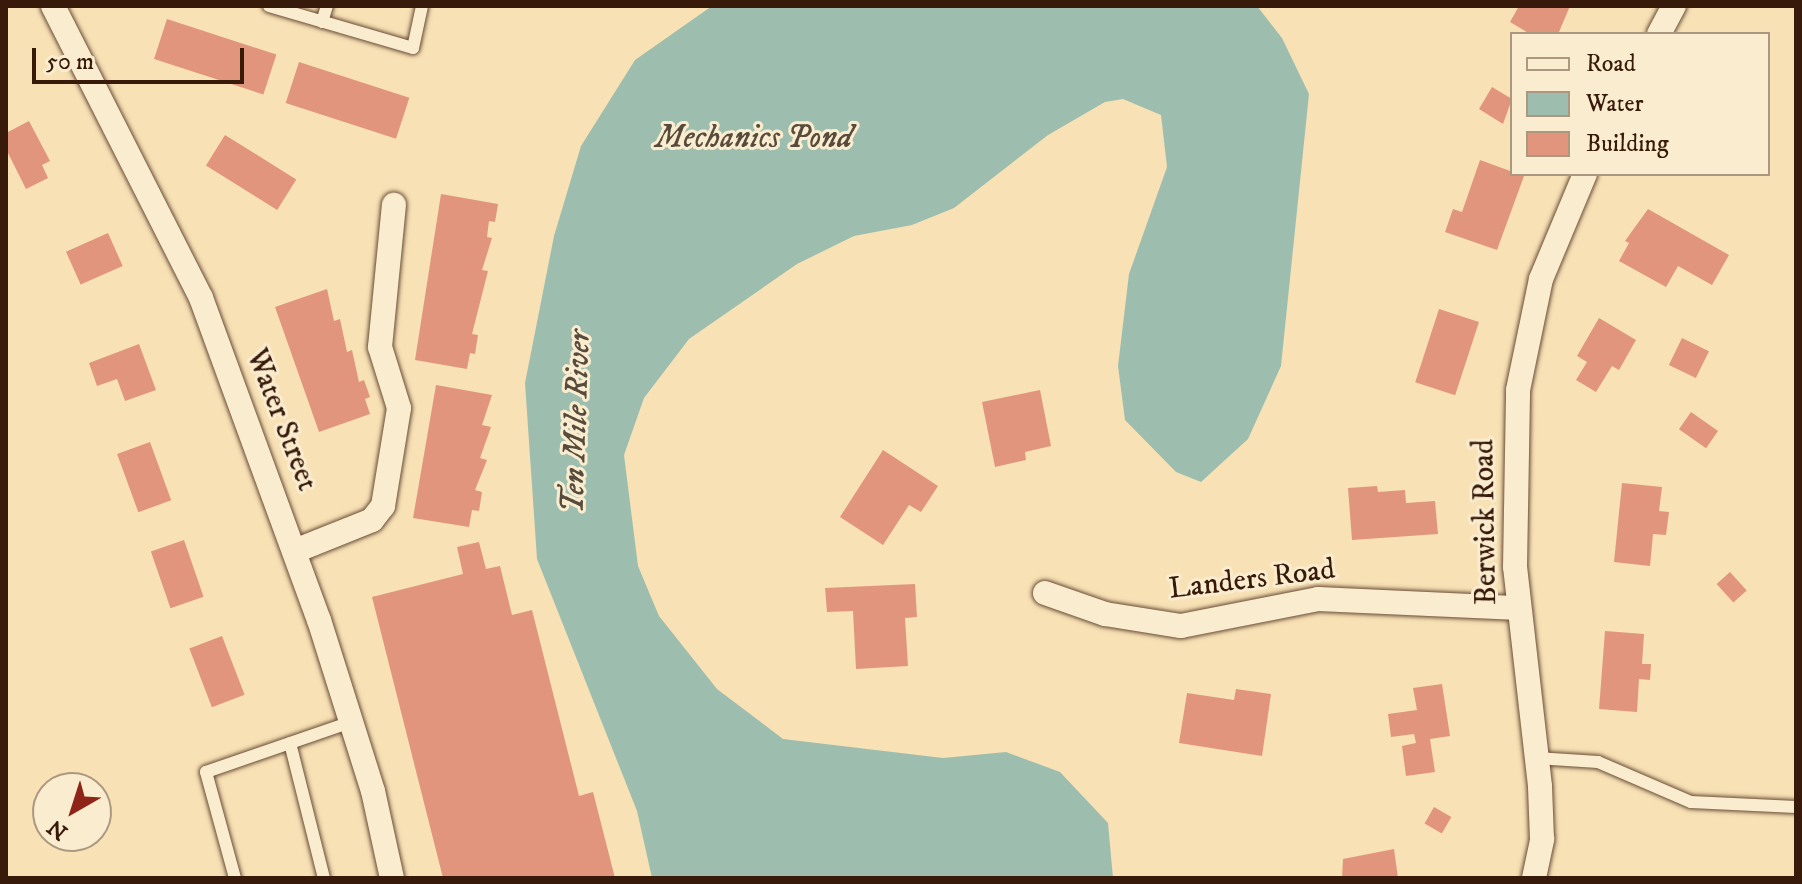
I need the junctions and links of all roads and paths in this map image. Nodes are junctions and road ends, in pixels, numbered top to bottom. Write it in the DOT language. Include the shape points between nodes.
graph roads {
  1 [pos="53,6"];
  2 [pos="269,6"];
  3 [pos="327,6"];
  4 [pos="422,6"];
  5 [pos="1674,6"];
  6 [pos="322,22"];
  7 [pos="1660,32"];
  8 [pos="1584,176"];
  9 [pos="394,205"];
  10 [pos="295,551"];
  11 [pos="1045,593"];
  12 [pos="1519,608"];
  13 [pos="351,722"];
  14 [pos="290,743"];
  15 [pos="1536,758"];
  16 [pos="1796,807"];
  17 [pos="235,878"];
  18 [pos="324,878"];
  19 [pos="392,878"];
  20 [pos="1534,878"];
  1 -- 10 [label="street, Water Street" via="201,298"];
  2 -- 6 [label="lane"];
  3 -- 6 [label="lane"];
  4 -- 6 [label="lane" via="413,48"];
  5 -- 7 [label="street"];
  8 -- 12 [label="street, Berwick Road" via="1541,279 1518,390"];
  9 -- 10 [label="street" via="380,347 399,408 383,506 372,520"];
  10 -- 13 [label="street, Water Street"];
  11 -- 12 [label="street, Landers Road" via="1105,614 1181,626 1318,599"];
  12 -- 15 [label="street, Berwick Road"];
  13 -- 14 [label="lane"];
  13 -- 19 [label="street, Water Street"];
  14 -- 17 [label="lane" via="206,772"];
  14 -- 18 [label="lane"];
  15 -- 16 [label="lane" via="1598,762 1691,802"];
  15 -- 20 [label="street, Berwick Road" via="1542,839"];
}
